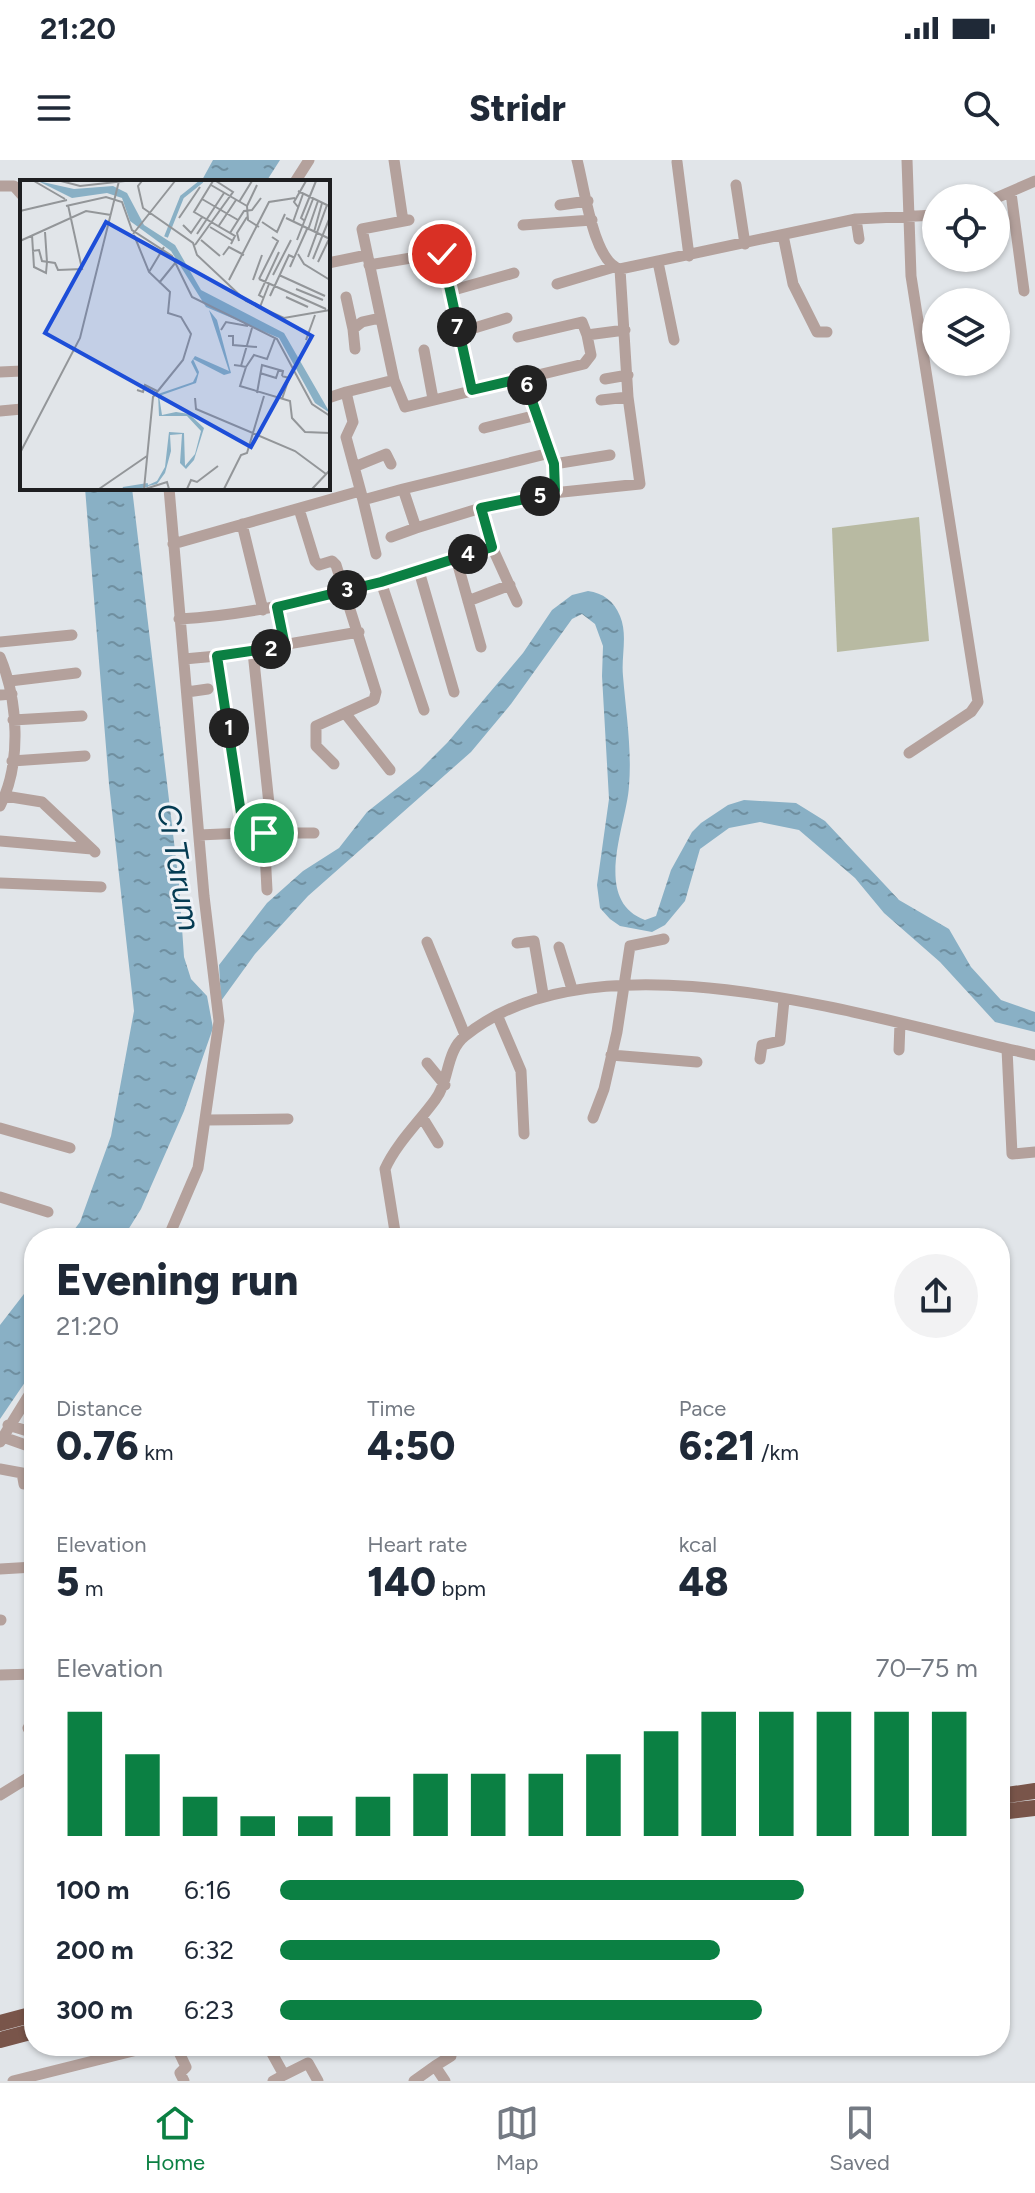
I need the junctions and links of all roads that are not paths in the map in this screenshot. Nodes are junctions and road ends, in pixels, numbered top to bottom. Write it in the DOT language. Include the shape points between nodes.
graph roads {
  1 [pos="309,160"];
  2 [pos="394,160"];
  3 [pos="577,160"];
  4 [pos="907,160"];
  5 [pos="677,162"];
  6 [pos="296,180"];
  7 [pos="1035,181"];
  8 [pos="736,185"];
  9 [pos="0,186"];
  10 [pos="20,193"];
  11 [pos="1011,193"];
  12 [pos="588,201"];
  13 [pos="560,205"];
  14 [pos="922,216"];
  15 [pos="906,217"];
  16 [pos="856,219"];
  17 [pos="592,220"];
  18 [pos="523,225"];
  19 [pos="783,235"];
  20 [pos="859,239"];
  21 [pos="745,244"];
  22 [pos="367,256"];
  23 [pos="689,256"];
  24 [pos="330,260"];
  25 [pos="658,262"];
  26 [pos="617,268"];
  27 [pos="514,273"];
  28 [pos="557,284"];
  29 [pos="450,291"];
  30 [pos="1024,291"];
  31 [pos="346,297"];
  32 [pos="380,318"];
  33 [pos="507,318"];
  34 [pos="353,329"];
  35 [pos="625,330"];
  36 [pos="827,332"];
  37 [pos="458,333"];
  38 [pos="587,335"];
  39 [pos="518,337"];
  40 [pos="674,340"];
  41 [pos="355,349"];
  42 [pos="424,350"];
  43 [pos="20,371"];
  44 [pos="0,372"];
  45 [pos="628,375"];
  46 [pos="524,378"];
  47 [pos="605,379"];
  48 [pos="394,380"];
  49 [pos="472,390"];
  50 [pos="346,392"];
  51 [pos="330,397"];
  52 [pos="628,397"];
  53 [pos="433,399"];
  54 [pos="601,400"];
  55 [pos="20,409"];
  56 [pos="0,411"];
  57 [pos="537,415"];
  58 [pos="484,428"];
  59 [pos="610,455"];
  60 [pos="552,458"];
  61 [pos="391,464"];
  62 [pos="354,467"];
  63 [pos="403,489"];
  64 [pos="169,490"];
  65 [pos="553,493"];
  66 [pos="362,496"];
  67 [pos="481,508"];
  68 [pos="299,509"];
  69 [pos="242,524"];
  70 [pos="416,528"];
  71 [pos="391,537"];
  72 [pos="173,544"];
  73 [pos="492,547"];
  74 [pos="376,554"];
  75 [pos="456,558"];
  76 [pos="419,571"];
  77 [pos="381,582"];
  78 [pos="510,585"];
  79 [pos="346,590"];
  80 [pos="468,601"];
  81 [pos="517,602"];
  82 [pos="277,607"];
  83 [pos="263,610"];
  84 [pos="179,619"];
  85 [pos="359,632"];
  86 [pos="72,635"];
  87 [pos="0,642"];
  88 [pos="285,646"];
  89 [pos="481,647"];
  90 [pos="253,652"];
  91 [pos="217,656"];
  92 [pos="0,657"];
  93 [pos="184,659"];
  94 [pos="76,673"];
  95 [pos="10,681"];
  96 [pos="208,689"];
  97 [pos="187,692"];
  98 [pos="454,692"];
  99 [pos="6,694"];
  100 [pos="424,710"];
  101 [pos="345,713"];
  102 [pos="82,716"];
  103 [pos="13,720"];
  104 [pos="909,753"];
  105 [pos="85,756"];
  106 [pos="12,761"];
  107 [pos="334,764"];
  108 [pos="390,770"];
  109 [pos="3,801"];
  110 [pos="269,804"];
  111 [pos="244,833"];
  112 [pos="264,833"];
  113 [pos="314,833"];
  114 [pos="199,835"];
  115 [pos="0,841"];
  116 [pos="0,883"];
  117 [pos="101,887"];
  118 [pos="267,890"];
  119 [pos="664,939"];
  120 [pos="427,942"];
  121 [pos="517,943"];
  122 [pos="559,947"];
  123 [pos="626,983"];
  124 [pos="572,989"];
  125 [pos="543,994"];
  126 [pos="784,1000"];
  127 [pos="498,1017"];
  128 [pos="900,1023"];
  129 [pos="465,1035"];
  130 [pos="1007,1049"];
  131 [pos="899,1050"];
  132 [pos="611,1055"];
  133 [pos="1035,1055"];
  134 [pos="760,1059"];
  135 [pos="697,1062"];
  136 [pos="427,1063"];
  137 [pos="445,1085"];
  138 [pos="422,1117"];
  139 [pos="593,1118"];
  140 [pos="288,1119"];
  141 [pos="207,1120"];
  142 [pos="0,1128"];
  143 [pos="524,1134"];
  144 [pos="438,1143"];
  145 [pos="70,1148"];
  146 [pos="1035,1152"];
  147 [pos="0,1197"];
  148 [pos="48,1212"];
  149 [pos="172,1228"];
  150 [pos="394,1228"];
  151 [pos="24,1402"];
  152 [pos="8,1425"];
  153 [pos="24,1430"];
  154 [pos="1,1439"];
  155 [pos="24,1445"];
  156 [pos="0,1469"];
  157 [pos="24,1484"];
  158 [pos="24,1568"];
  159 [pos="0,1569"];
  160 [pos="24,1674"];
  161 [pos="0,1675"];
  162 [pos="24,1781"];
  163 [pos="1035,1791"];
  164 [pos="0,1795"];
  165 [pos="1010,1795"];
  166 [pos="1035,1808"];
  167 [pos="1010,1811"];
  168 [pos="24,2017"];
  169 [pos="0,2023"];
  170 [pos="24,2034"];
  171 [pos="0,2040"];
  172 [pos="113,2056"];
  173 [pos="181,2056"];
  174 [pos="271,2056"];
  175 [pos="451,2056"];
  176 [pos="435,2066"];
  177 [pos="278,2078"];
  178 [pos="13,2081"];
  179 [pos="184,2081"];
  180 [pos="318,2081"];
  181 [pos="414,2081"];
  182 [pos="445,2081"];
  1 -- 6 [label="street"];
  2 -- 22 [label="street" via="406,221 363,228"];
  3 -- 12 [label="street"];
  4 -- 15 [label="street"];
  5 -- 23 [label="street"];
  7 -- 11 [label="street"];
  8 -- 21 [label="street"];
  9 -- 10 [label="street" via="14,186"];
  11 -- 30 [label="street"];
  12 -- 13 [label="street"];
  12 -- 17 [label="street"];
  14 -- 15 [label="street"];
  15 -- 16 [label="street"];
  15 -- 104 [label="street" via="978,702"];
  16 -- 19 [label="street"];
  16 -- 20 [label="street"];
  17 -- 18 [label="street"];
  17 -- 26 [label="street" via="602,254"];
  19 -- 21 [label="street"];
  19 -- 36 [label="street" via="800,302 817,332"];
  21 -- 23 [label="street"];
  22 -- 24 [label="street"];
  22 -- 29 [label="street" via="439,252"];
  22 -- 32 [label="street"];
  23 -- 25 [label="street"];
  25 -- 26 [label="street"];
  25 -- 40 [label="street"];
  26 -- 28 [label="street"];
  26 -- 35 [label="street"];
  27 -- 29 [label="street"];
  29 -- 37 [label="street"];
  31 -- 34 [label="street"];
  32 -- 34 [label="street"];
  32 -- 48 [label="street"];
  33 -- 37 [label="street"];
  34 -- 41 [label="street"];
  35 -- 38 [label="street"];
  35 -- 45 [label="street"];
  37 -- 49 [label="street"];
  38 -- 39 [label="street" via="582,322"];
  38 -- 46 [label="street" via="587,362"];
  42 -- 53 [label="street"];
  43 -- 44 [label="street"];
  45 -- 47 [label="street"];
  45 -- 52 [label="street"];
  46 -- 49 [label="street"];
  46 -- 57 [label="street"];
  48 -- 50 [label="street"];
  48 -- 53 [label="street" via="405,407"];
  49 -- 53 [label="street"];
  50 -- 51 [label="street"];
  50 -- 62 [label="street" via="353,422 346,437"];
  52 -- 54 [label="street"];
  52 -- 65 [label="street" via="640,484"];
  55 -- 56 [label="street"];
  57 -- 58 [label="street"];
  57 -- 60 [label="street"];
  59 -- 60 [label="street"];
  60 -- 63 [label="street"];
  60 -- 65 [label="street"];
  61 -- 62 [label="street" via="386,454"];
  62 -- 66 [label="street"];
  63 -- 66 [label="street"];
  63 -- 70 [label="street"];
  64 -- 72 [label="street"];
  65 -- 67 [label="street"];
  66 -- 68 [label="street"];
  66 -- 74 [label="street"];
  67 -- 70 [label="street"];
  67 -- 73 [label="street"];
  68 -- 69 [label="street"];
  68 -- 79 [label="street" via="315,561 335,562"];
  69 -- 72 [label="street"];
  69 -- 83 [label="street"];
  70 -- 71 [label="street"];
  72 -- 84 [label="street"];
  73 -- 75 [label="street"];
  73 -- 78 [label="street"];
  75 -- 76 [label="street"];
  75 -- 80 [label="street"];
  76 -- 77 [label="street"];
  76 -- 98 [label="street"];
  77 -- 79 [label="street"];
  77 -- 100 [label="street"];
  78 -- 80 [label="street"];
  78 -- 81 [label="street"];
  79 -- 82 [label="street"];
  79 -- 85 [label="street"];
  80 -- 89 [label="street"];
  82 -- 83 [label="street"];
  82 -- 88 [label="street"];
  83 -- 84 [label="street"];
  84 -- 93 [label="street"];
  85 -- 88 [label="street"];
  85 -- 101 [label="street" via="376,697"];
  86 -- 87 [label="street"];
  88 -- 90 [label="street"];
  90 -- 91 [label="street"];
  90 -- 110 [label="street" via="256,733"];
  91 -- 93 [label="street"];
  91 -- 111 [label="street"];
  92 -- 95 [label="street"];
  93 -- 97 [label="street"];
  94 -- 95 [label="street"];
  95 -- 99 [label="street"];
  96 -- 97 [label="street"];
  97 -- 114 [label="street"];
  99 -- 103 [label="street"];
  101 -- 107 [label="street" via="314,729 320,754"];
  101 -- 108 [label="street"];
  102 -- 103 [label="street"];
  103 -- 106 [label="street"];
  105 -- 106 [label="street"];
  106 -- 109 [label="street"];
  109 -- 115 [label="street" via="42,802 94,850"];
  111 -- 112 [label="street"];
  111 -- 114 [label="street"];
  112 -- 113 [label="street"];
  112 -- 118 [label="street"];
  114 -- 141 [label="street" via="219,1015"];
  116 -- 117 [label="street"];
  119 -- 123 [label="street" via="630,946"];
  120 -- 129 [label="street"];
  121 -- 125 [label="street" via="534,941"];
  122 -- 124 [label="street"];
  123 -- 124 [label="street"];
  123 -- 126 [label="street"];
  123 -- 132 [label="street"];
  124 -- 125 [label="street"];
  125 -- 127 [label="street"];
  126 -- 128 [label="street"];
  126 -- 134 [label="street" via="780,1041 762,1045"];
  127 -- 129 [label="street"];
  127 -- 143 [label="street" via="521,1071"];
  128 -- 130 [label="street"];
  128 -- 131 [label="street"];
  129 -- 137 [label="street" via="450,1058"];
  130 -- 133 [label="street"];
  130 -- 146 [label="street" via="1012,1154"];
  132 -- 135 [label="street"];
  132 -- 139 [label="street"];
  136 -- 137 [label="street"];
  137 -- 138 [label="street"];
  138 -- 144 [label="street"];
  138 -- 150 [label="street" via="385,1169"];
  140 -- 141 [label="street"];
  141 -- 149 [label="street" via="198,1168"];
  142 -- 145 [label="street"];
  147 -- 148 [label="street"];
  151 -- 152 [label="street"];
  152 -- 153 [label="street"];
  152 -- 154 [label="street"];
  154 -- 155 [label="street"];
  156 -- 157 [label="street" via="22,1473"];
  158 -- 159 [label="street"];
  160 -- 161 [label="street"];
  162 -- 164 [label="street"];
  163 -- 165 [label="highway"];
  166 -- 167 [label="highway"];
  168 -- 169 [label="highway"];
  170 -- 171 [label="highway"];
  172 -- 178 [label="street"];
  173 -- 179 [label="street"];
  174 -- 177 [label="street"];
  175 -- 176 [label="street"];
  176 -- 181 [label="street"];
  176 -- 182 [label="street"];
  177 -- 180 [label="street" via="308,2063"];
}
